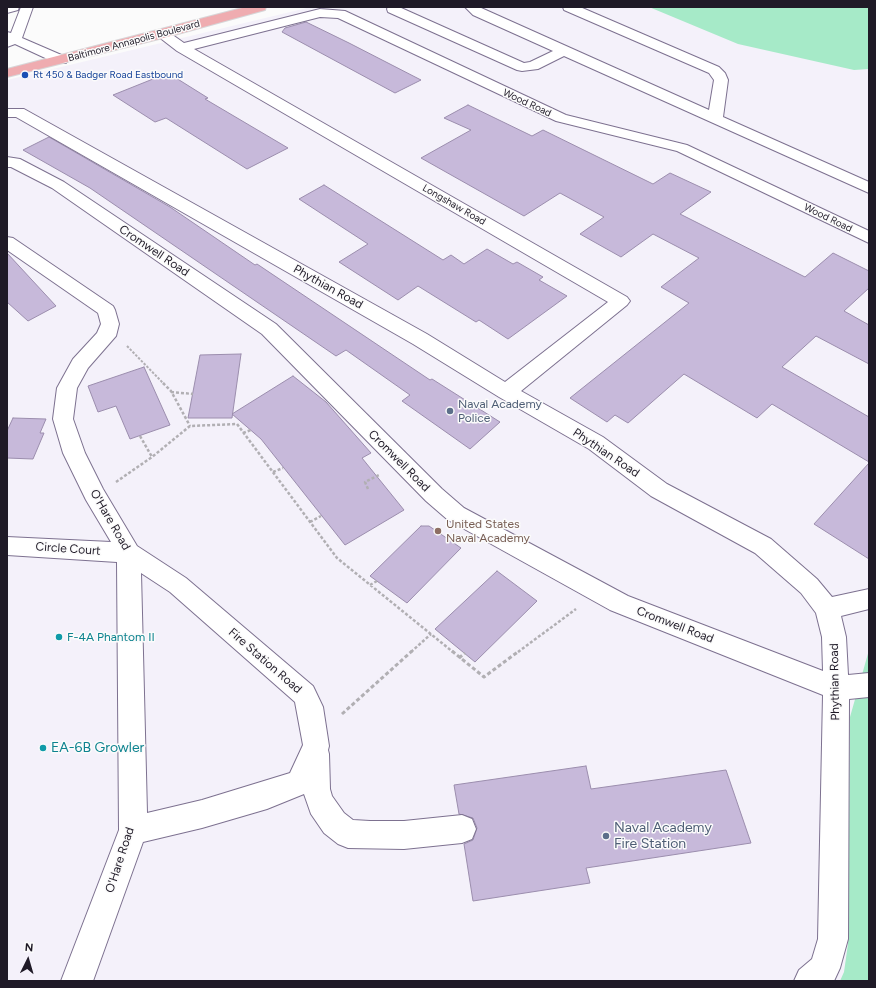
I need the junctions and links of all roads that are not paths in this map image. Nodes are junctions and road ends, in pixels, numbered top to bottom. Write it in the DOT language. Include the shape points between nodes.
graph roads {
  1 [pos="13,7"];
  2 [pos="27,7"];
  3 [pos="260,7"];
  4 [pos="471,7"];
  5 [pos="569,7"];
  6 [pos="7,9"];
  7 [pos="393,9"];
  8 [pos="162,34"];
  9 [pos="10,39"];
  10 [pos="182,48"];
  11 [pos="563,51"];
  12 [pos="61,60"];
  13 [pos="7,73"];
  14 [pos="13,112"];
  15 [pos="715,119"];
  16 [pos="7,162"];
  17 [pos="869,188"];
  18 [pos="869,238"];
  19 [pos="7,242"];
  20 [pos="506,392"];
  21 [pos="7,546"];
  22 [pos="130,553"];
  23 [pos="869,599"];
  24 [pos="827,609"];
  25 [pos="869,685"];
  26 [pos="836,688"];
  27 [pos="316,746"];
  28 [pos="462,829"];
  29 [pos="133,830"];
  30 [pos="77,981"];
  31 [pos="810,981"];
  1 -- 6 [label="street"];
  2 -- 9 [label="street"];
  3 -- 8 [label="main road, Baltimore Annapolis Boulevard"];
  4 -- 11 [label="street"];
  5 -- 15 [label="street" via="714,70 721,80"];
  7 -- 11 [label="street" via="522,67 533,66"];
  8 -- 10 [label="street, Longshaw Road"];
  8 -- 12 [label="main road, Baltimore Annapolis Boulevard"];
  9 -- 12 [label="street"];
  10 -- 18 [label="street, Wood Road" via="320,13 340,14 561,118 682,148"];
  10 -- 20 [label="street, Longshaw Road" via="620,301"];
  11 -- 15 [label="street"];
  12 -- 13 [label="main road, Baltimore Annapolis Boulevard"];
  14 -- 20 [label="street, Phythian Road" via="420,339"];
  15 -- 17 [label="street"];
  16 -- 26 [label="street, Cromwell Road" via="14,162 58,185 269,329 456,514 619,603"];
  19 -- 22 [label="street, O'Hare Road" via="106,310 110,324 106,336 80,364 67,388 63,419 74,453"];
  20 -- 24 [label="street, Phythian Road" via="596,443 659,490 764,546 809,586"];
  21 -- 22 [label="street, Circle Court"];
  22 -- 27 [label="street, Fire Station Road" via="178,585 304,694 310,707"];
  22 -- 29 [label="street, O'Hare Road"];
  23 -- 24 [label="street"];
  24 -- 26 [label="street, Phythian Road" via="834,637"];
  25 -- 26 [label="street"];
  26 -- 31 [label="street, Phythian Road" via="832,939 825,968"];
  27 -- 28 [label="street, Fire Station Road" via="316,789 321,804 334,824 348,834 404,835"];
  27 -- 29 [label="street" via="299,782 267,795 202,814"];
  29 -- 30 [label="street, O'Hare Road"];
}
